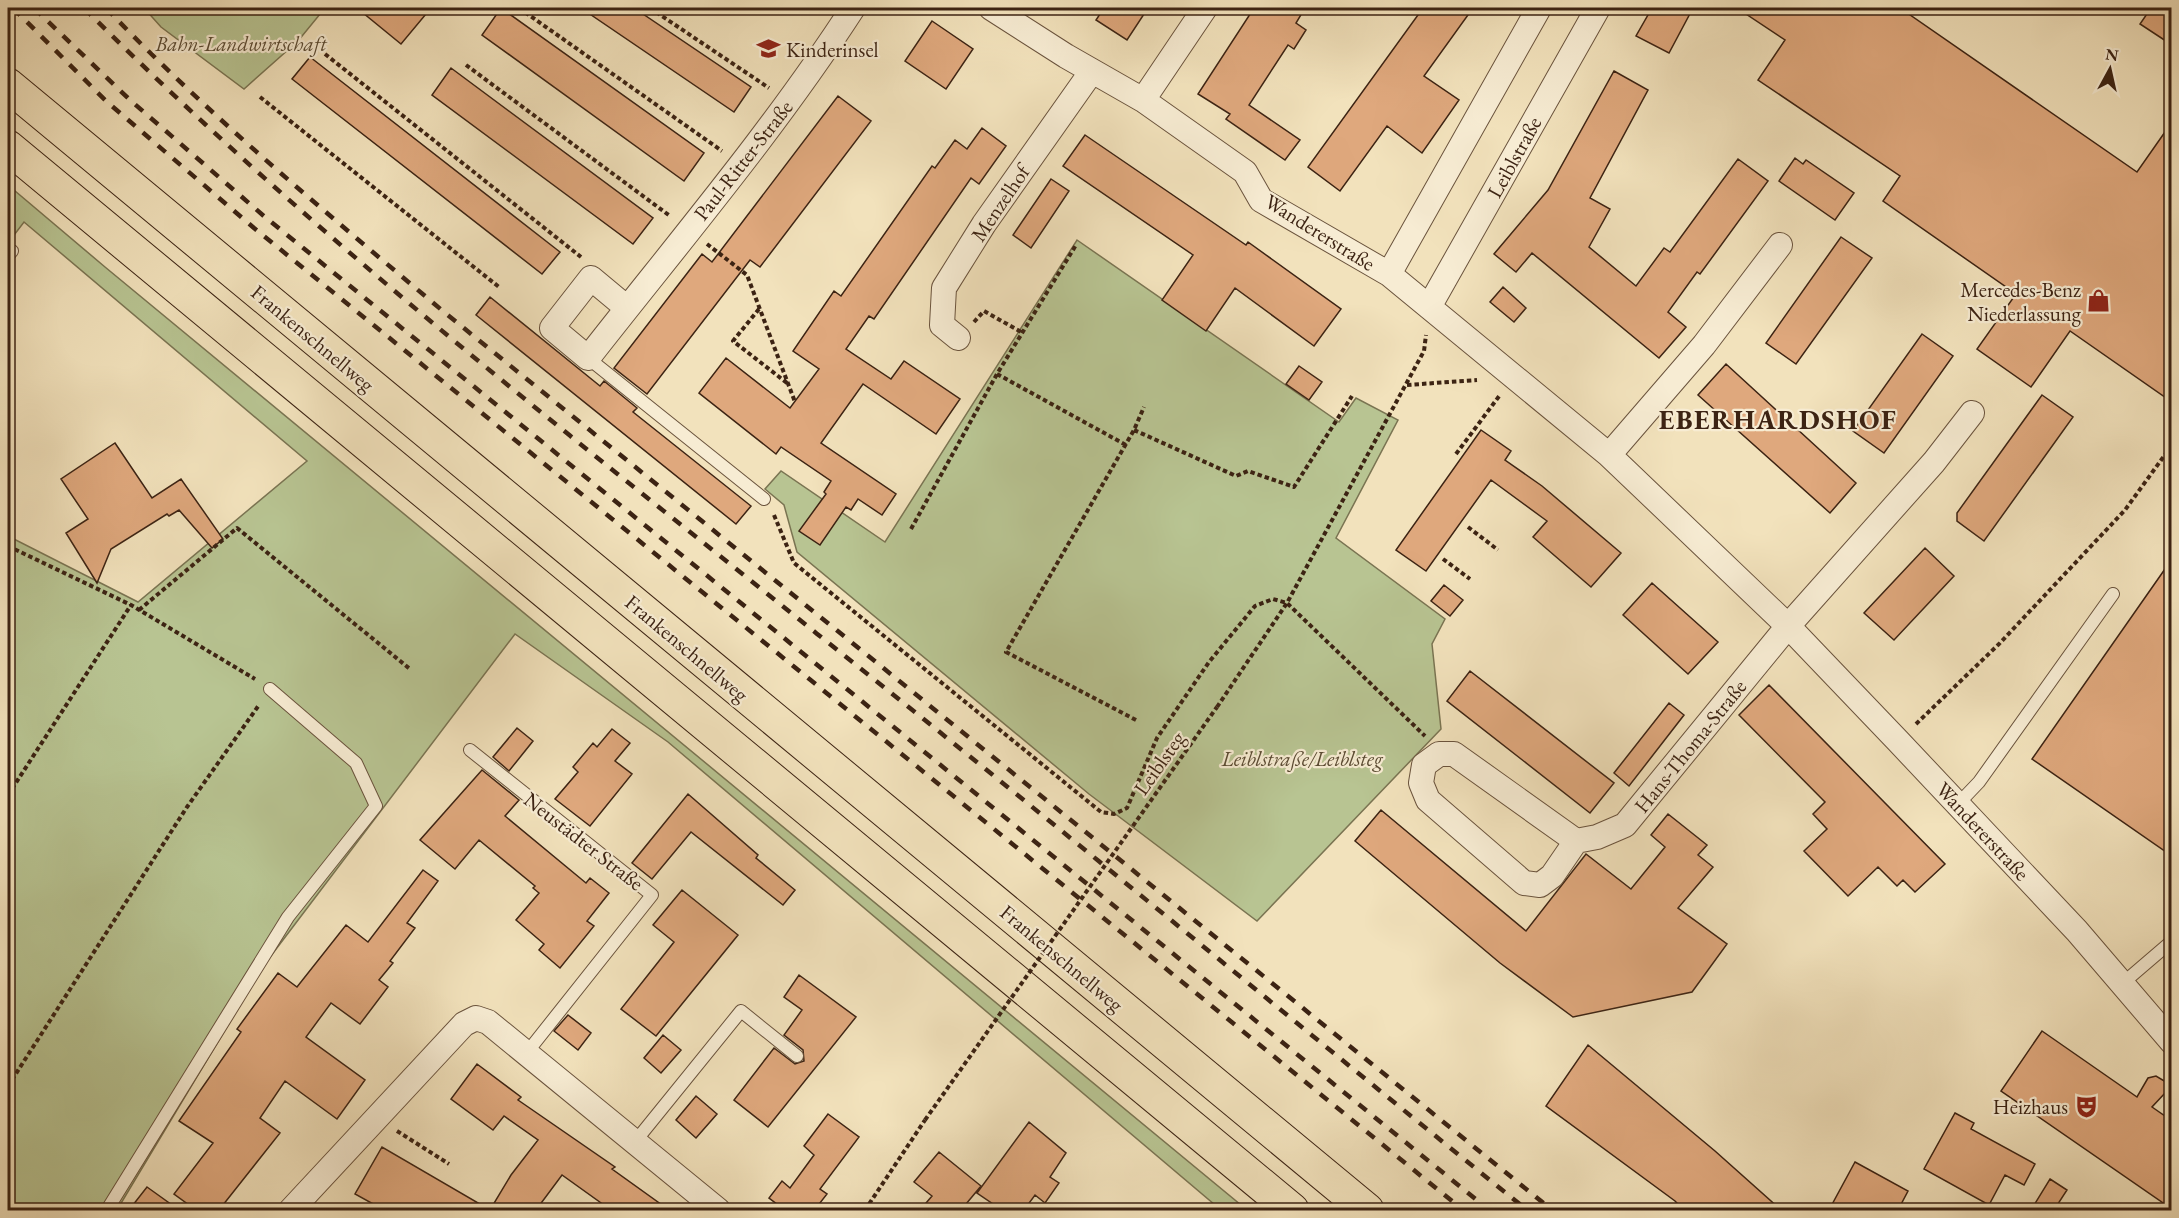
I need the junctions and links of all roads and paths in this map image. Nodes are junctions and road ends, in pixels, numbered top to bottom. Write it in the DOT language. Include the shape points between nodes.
graph roads {
  1 [pos="519,8"];
  2 [pos="650,8"];
  3 [pos="853,8"];
  4 [pos="991,8"];
  5 [pos="1205,8"];
  6 [pos="1539,8"];
  7 [pos="1598,8"];
  8 [pos="326,54"];
  9 [pos="466,65"];
  10 [pos="1092,71"];
  11 [pos="8,85"];
  12 [pos="260,97"];
  13 [pos="1143,100"];
  14 [pos="789,101"];
  15 [pos="8,147"];
  16 [pos="740,164"];
  17 [pos="689,230"];
  18 [pos="1076,245"];
  19 [pos="1780,245"];
  20 [pos="1389,274"];
  21 [pos="591,278"];
  22 [pos="499,286"];
  23 [pos="1429,307"];
  24 [pos="627,308"];
  25 [pos="760,309"];
  26 [pos="1023,333"];
  27 [pos="958,338"];
  28 [pos="588,358"];
  29 [pos="997,374"];
  30 [pos="1514,377"];
  31 [pos="788,384"];
  32 [pos="1406,385"];
  33 [pos="1352,396"];
  34 [pos="795,402"];
  35 [pos="1144,407"];
  36 [pos="1972,413"];
  37 [pos="1134,430"];
  38 [pos="1126,445"];
  39 [pos="2172,445"];
  40 [pos="1456,454"];
  41 [pos="1609,456"];
  42 [pos="764,500"];
  43 [pos="1468,527"];
  44 [pos="911,529"];
  45 [pos="8,548"];
  46 [pos="1498,550"];
  47 [pos="1443,559"];
  48 [pos="1470,579"];
  49 [pos="2113,594"];
  50 [pos="1287,603"];
  51 [pos="130,605"];
  52 [pos="139,610"];
  53 [pos="1788,626"];
  54 [pos="410,669"];
  55 [pos="270,688"];
  56 [pos="1136,720"];
  57 [pos="1898,741"];
  58 [pos="470,750"];
  59 [pos="1439,754"];
  60 [pos="8,795"];
  61 [pos="1958,804"];
  62 [pos="1576,841"];
  63 [pos="2172,941"];
  64 [pos="2123,983"];
  65 [pos="2172,1042"];
  66 [pos="525,1054"];
  67 [pos="797,1056"];
  68 [pos="8,1086"];
  69 [pos="376,1117"];
  70 [pos="634,1143"];
  71 [pos="449,1164"];
  72 [pos="107,1210"];
  73 [pos="291,1210"];
  74 [pos="718,1210"];
  75 [pos="865,1210"];
  76 [pos="1292,1210"];
  77 [pos="1367,1210"];
  1 -- 16 [label="path"];
  2 -- 14 [label="path"];
  3 -- 14 [label="street, Paul-Ritter-Straße"];
  4 -- 10 [label="street, Wandererstraße"];
  5 -- 13 [label="street"];
  6 -- 20 [label="street"];
  7 -- 23 [label="street, Leiblstraße"];
  8 -- 21 [label="path" via="586,261"];
  9 -- 17 [label="path"];
  10 -- 13 [label="street, Wandererstraße"];
  10 -- 27 [label="street, Menzelhof" via="984,224 944,288 942,325"];
  11 -- 77 [label="highway, Frankenschnellweg"];
  12 -- 22 [label="path"];
  13 -- 20 [label="street, Wandererstraße" via="1245,172 1261,200"];
  14 -- 16 [label="street, Paul-Ritter-Straße"];
  15 -- 76 [label="highway"];
  16 -- 17 [label="street, Paul-Ritter-Straße"];
  17 -- 24 [label="street, Paul-Ritter-Straße"];
  17 -- 25 [label="path" via="747,275"];
  18 -- 26 [label="path"];
  19 -- 41 [label="street" via="1704,345"];
  20 -- 23 [label="street, Wandererstraße"];
  21 -- 24 [label="street"];
  21 -- 28 [label="street" via="552,328"];
  23 -- 30 [label="street, Wandererstraße"];
  23 -- 32 [label="path, Leiblsteg" via="1424,351"];
  24 -- 28 [label="street, Paul-Ritter-Straße"];
  25 -- 31 [label="path"];
  25 -- 31 [label="path" via="733,342"];
  26 -- 27 [label="path" via="984,311"];
  26 -- 29 [label="path"];
  28 -- 42 [label="lane"];
  29 -- 38 [label="path"];
  29 -- 44 [label="path"];
  30 -- 32 [label="path"];
  30 -- 40 [label="path"];
  30 -- 41 [label="street, Wandererstraße"];
  31 -- 34 [label="path"];
  32 -- 50 [label="path, Leiblsteg"];
  33 -- 37 [label="path" via="1294,487 1248,471 1236,476"];
  35 -- 37 [label="path"];
  36 -- 53 [label="street" via="1934,462"];
  37 -- 38 [label="path"];
  38 -- 56 [label="path" via="1006,652"];
  39 -- 57 [label="path" via="2125,510 1999,645"];
  41 -- 53 [label="street, Wandererstraße"];
  42 -- 50 [label="path" via="795,563 1101,812 1114,814 1126,808 1157,738 1209,662 1255,606 1273,599"];
  43 -- 46 [label="path"];
  45 -- 51 [label="path"];
  47 -- 48 [label="path"];
  49 -- 61 [label="lane" via="1979,782"];
  50 -- 59 [label="path" via="1418,728"];
  50 -- 75 [label="path, Leiblsteg, bridge"];
  51 -- 52 [label="path"];
  51 -- 60 [label="path"];
  52 -- 54 [label="path" via="237,528"];
  52 -- 55 [label="path"];
  53 -- 57 [label="street, Wandererstraße"];
  53 -- 62 [label="street, Hans-Thoma-Straße" via="1625,825"];
  55 -- 68 [label="path" via="187,807"];
  55 -- 72 [label="lane" via="356,763 376,806 288,917"];
  57 -- 61 [label="street, Wandererstraße"];
  58 -- 66 [label="lane, Neustädter Straße" via="652,895"];
  59 -- 62 [label="street" via="1454,754"];
  59 -- 62 [label="street" via="1424,765 1421,783 1428,800 1524,883 1539,885 1552,876"];
  61 -- 64 [label="street, Wandererstraße"];
  63 -- 64 [label="lane"];
  64 -- 65 [label="street, Wandererstraße"];
  66 -- 69 [label="street" via="488,1022 476,1018 464,1024"];
  66 -- 70 [label="street"];
  67 -- 70 [label="lane" via="741,1011"];
  69 -- 71 [label="path"];
  69 -- 73 [label="street"];
  70 -- 74 [label="street"];
}
